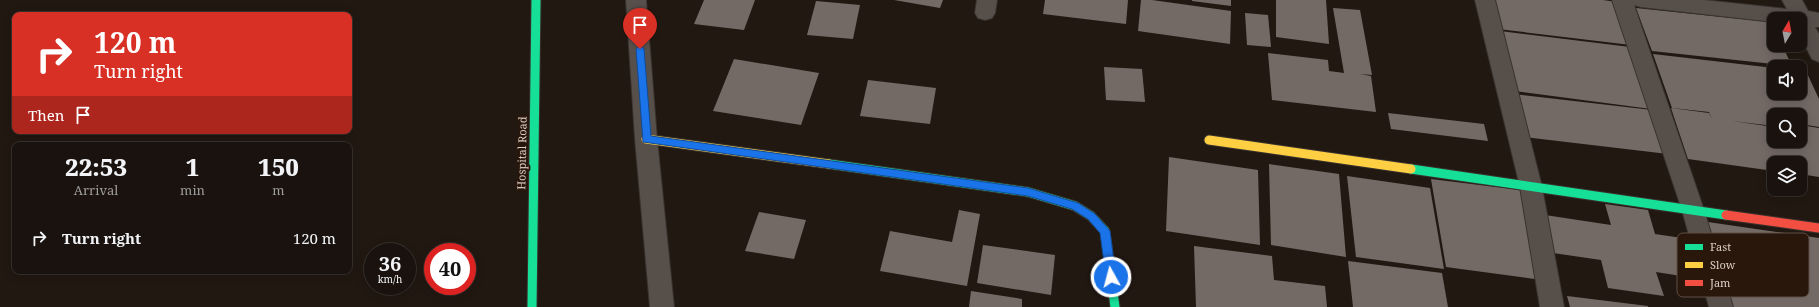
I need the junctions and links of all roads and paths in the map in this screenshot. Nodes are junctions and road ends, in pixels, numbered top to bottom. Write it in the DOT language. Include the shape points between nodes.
graph roads {
  1 [pos="536,0"];
  2 [pos="636,0"];
  3 [pos="1485,0"];
  4 [pos="1622,0"];
  5 [pos="1641,0"];
  6 [pos="1792,0"];
  7 [pos="1810,19"];
  8 [pos="1819,54"];
  9 [pos="646,139"];
  10 [pos="1209,140"];
  11 [pos="1531,187"];
  12 [pos="1693,210"];
  13 [pos="1819,228"];
  14 [pos="1700,233"];
  15 [pos="1719,297"];
  16 [pos="532,307"];
  17 [pos="662,307"];
  18 [pos="1115,307"];
  19 [pos="1552,307"];
  20 [pos="1722,307"];
  1 -- 16 [label="street, Hospital Road"];
  2 -- 9 [label="street"];
  3 -- 11 [label="street"];
  4 -- 12 [label="street"];
  5 -- 7 [label="street"];
  6 -- 7 [label="street"];
  7 -- 8 [label="street"];
  9 -- 17 [label="street"];
  9 -- 18 [label="street" via="1028,192 1075,206 1091,216 1105,231"];
  10 -- 11 [label="street"];
  11 -- 12 [label="street"];
  11 -- 19 [label="street"];
  12 -- 13 [label="street"];
  12 -- 14 [label="street"];
  15 -- 20 [label="street"];
}
